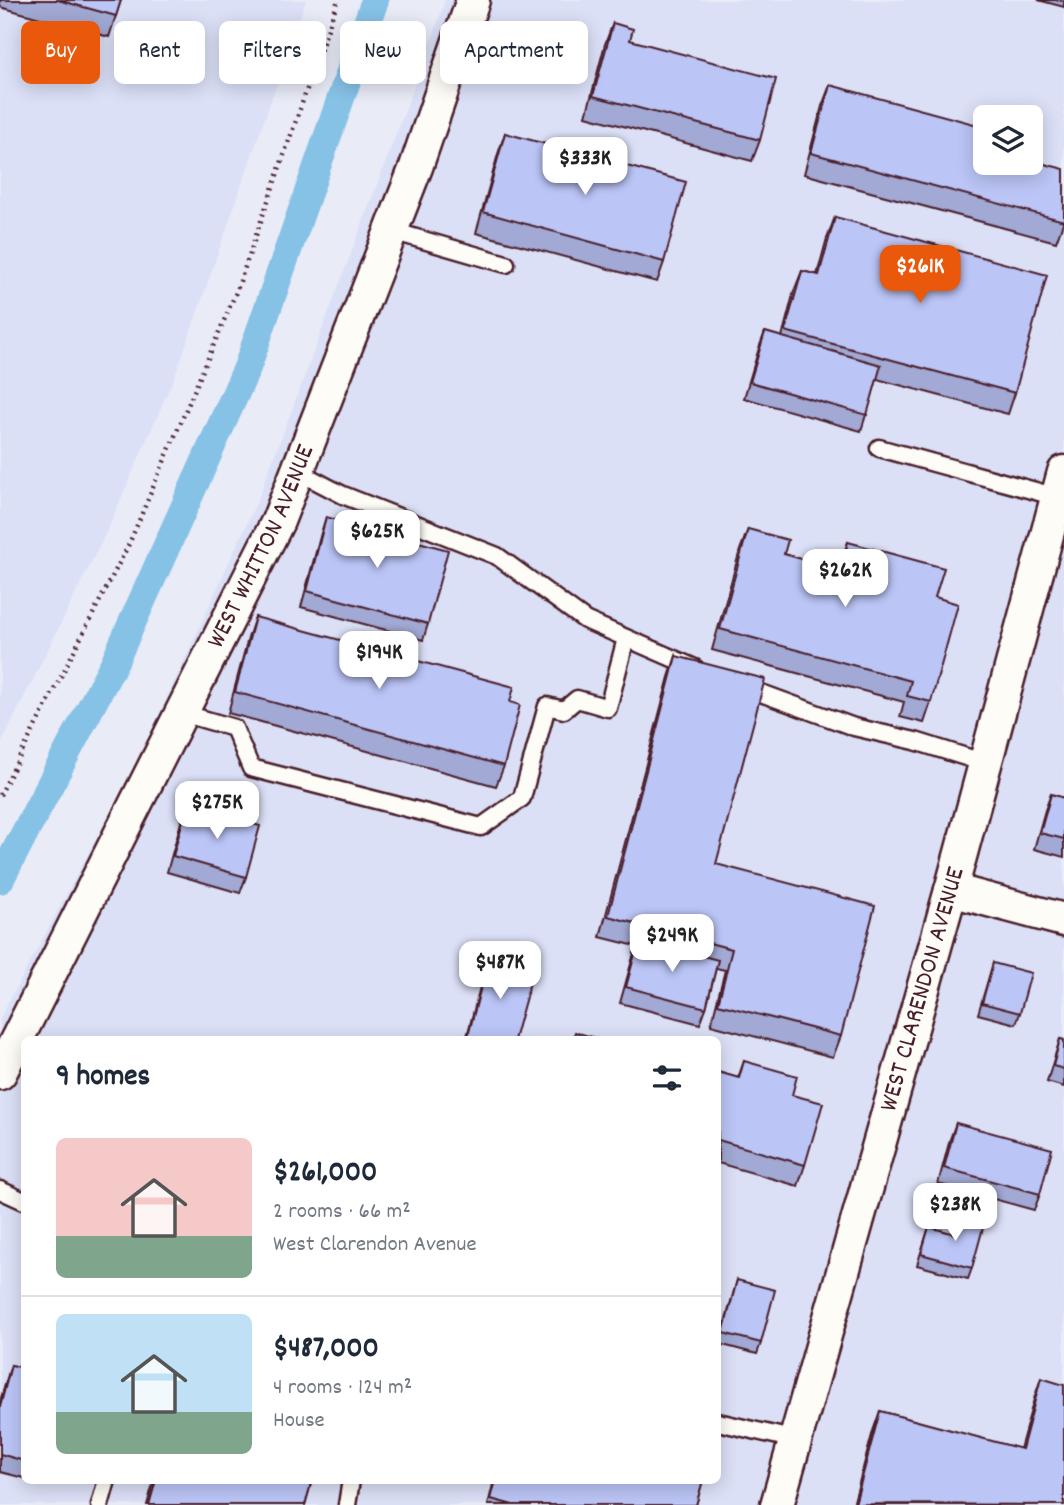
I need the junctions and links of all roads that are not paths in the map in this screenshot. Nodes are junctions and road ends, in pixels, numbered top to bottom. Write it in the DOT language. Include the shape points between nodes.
graph roads {
  1 [pos="474,0"];
  2 [pos="392,231"];
  3 [pos="506,264"];
  4 [pos="879,448"];
  5 [pos="297,471"];
  6 [pos="1060,484"];
  7 [pos="626,638"];
  8 [pos="705,672"];
  9 [pos="730,681"];
  10 [pos="182,713"];
  11 [pos="985,763"];
  12 [pos="951,890"];
  13 [pos="1064,920"];
  14 [pos="0,1073"];
  15 [pos="0,1190"];
  16 [pos="21,1200"];
  17 [pos="721,1423"];
  18 [pos="796,1440"];
  19 [pos="106,1484"];
  20 [pos="350,1484"];
  21 [pos="100,1505"];
  22 [pos="347,1505"];
  23 [pos="777,1505"];
  1 -- 2 [label="street, WEST WHITTON AVENUE"];
  2 -- 3 [label="lane"];
  2 -- 5 [label="street, WEST WHITTON AVENUE"];
  4 -- 6 [label="lane"];
  5 -- 7 [label="lane" via="343,495 497,556 585,620"];
  5 -- 10 [label="street, WEST WHITTON AVENUE" via="278,521"];
  6 -- 11 [label="street, WEST CLARENDON AVENUE"];
  7 -- 8 [label="lane"];
  7 -- 10 [label="lane" via="608,708 577,699 564,710 547,706 522,798 481,827 251,768 234,729"];
  9 -- 11 [label="lane" via="855,727"];
  10 -- 14 [label="street, WEST WHITTON AVENUE"];
  11 -- 12 [label="street, WEST CLARENDON AVENUE"];
  12 -- 13 [label="street"];
  12 -- 18 [label="street, WEST CLARENDON AVENUE"];
  15 -- 16 [label="lane"];
  17 -- 18 [label="lane"];
  18 -- 23 [label="street, WEST CLARENDON AVENUE"];
  19 -- 21 [label="lane"];
  20 -- 22 [label="lane"];
}
